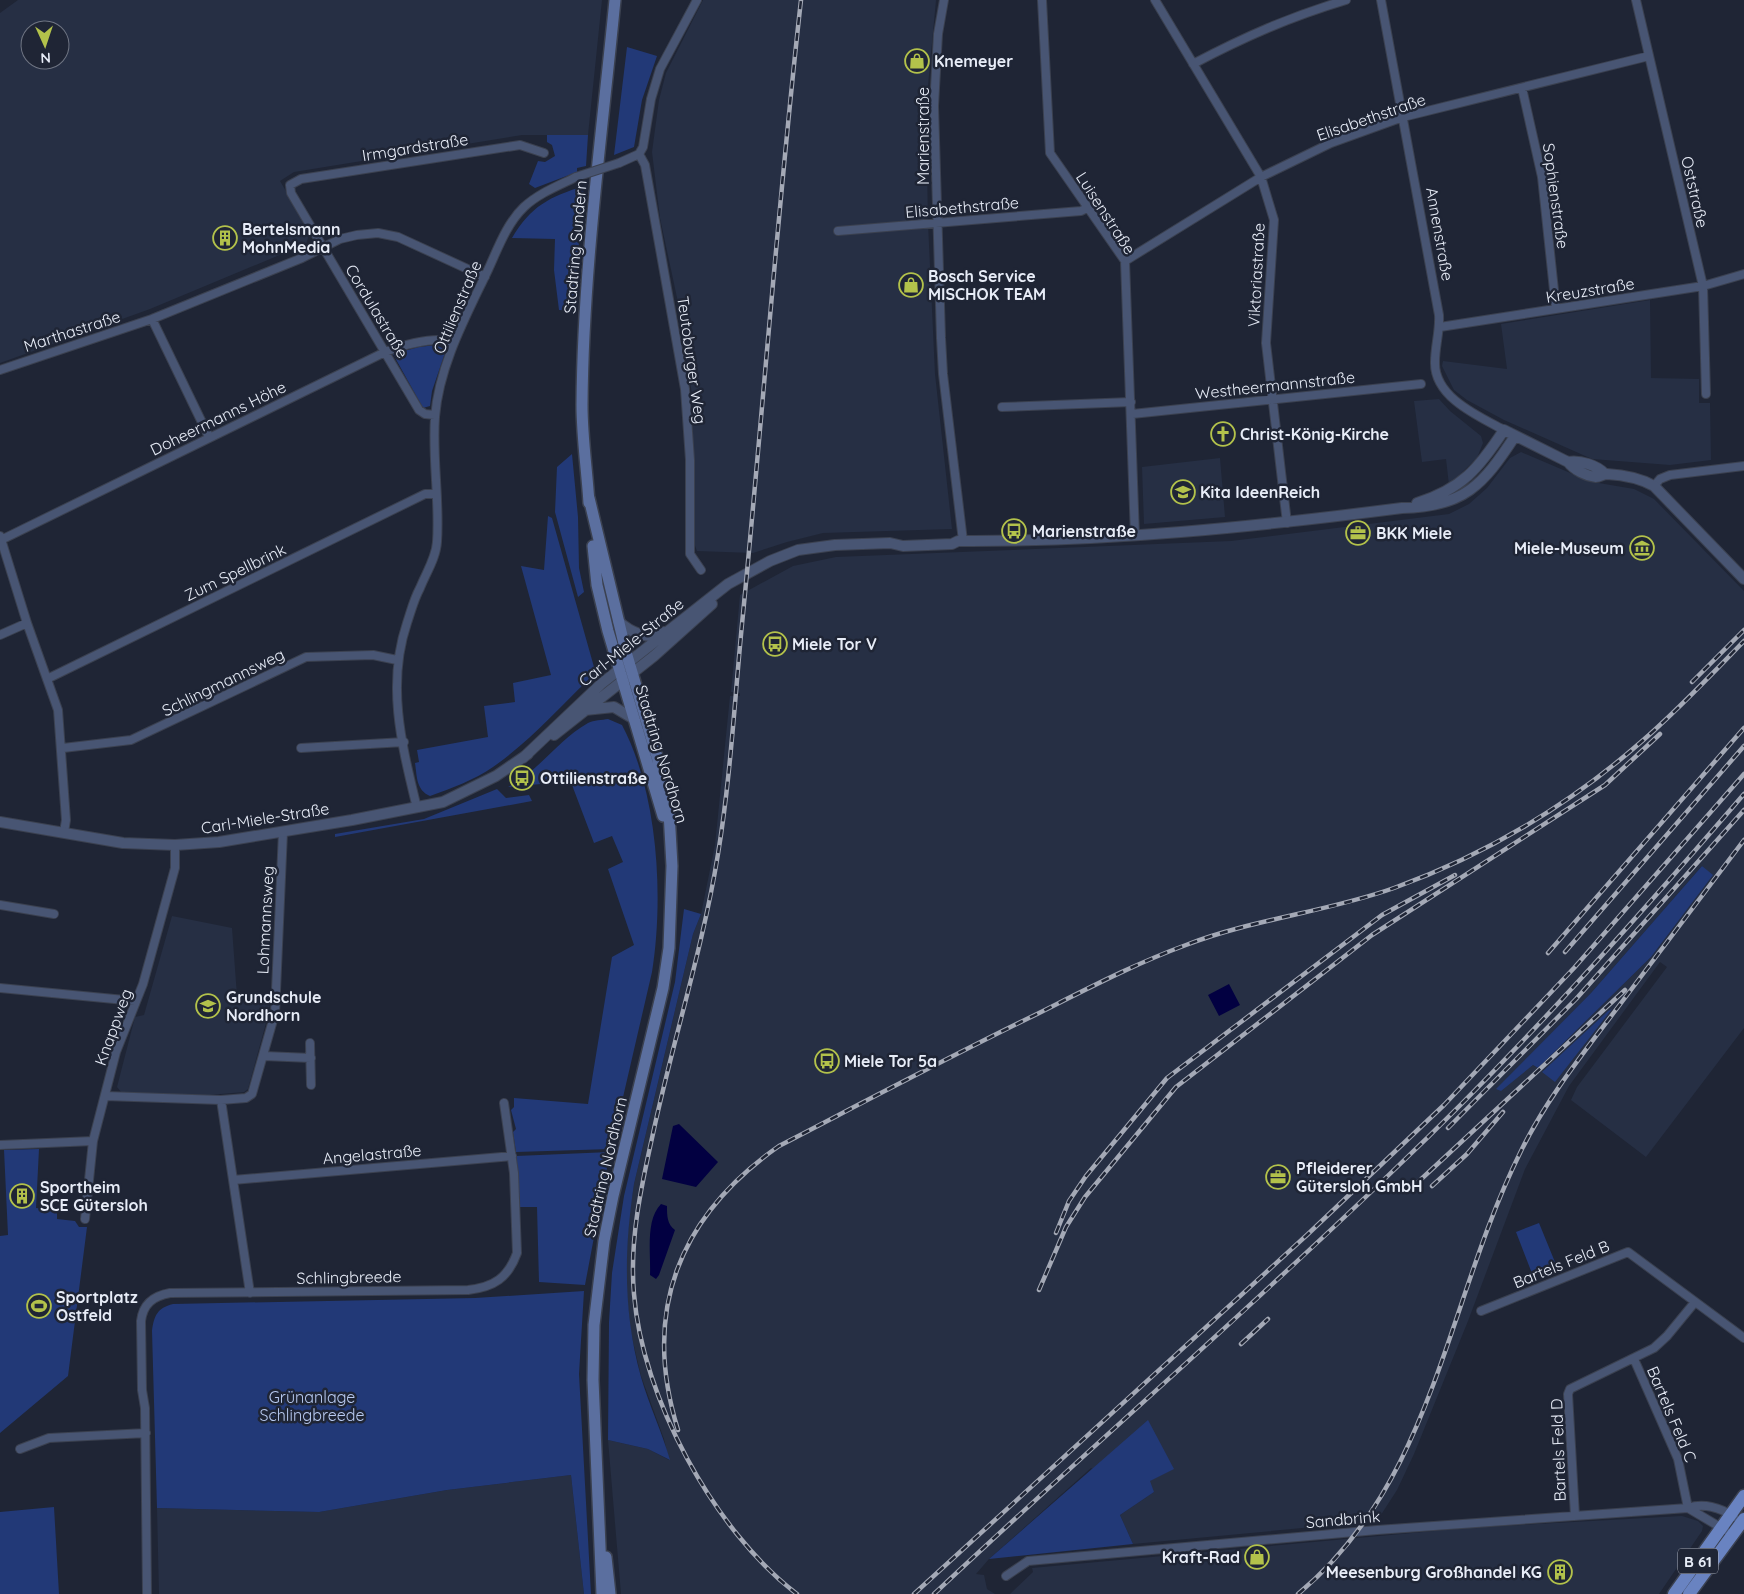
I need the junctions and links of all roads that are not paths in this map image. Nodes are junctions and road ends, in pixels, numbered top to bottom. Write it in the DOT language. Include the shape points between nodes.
graph roads {
  1 [pos="615,0"];
  2 [pos="697,0"];
  3 [pos="944,0"];
  4 [pos="1042,0"];
  5 [pos="1155,0"];
  6 [pos="1346,0"];
  7 [pos="1381,0"];
  8 [pos="1636,0"];
  9 [pos="1649,56"];
  10 [pos="1193,64"];
  11 [pos="1522,88"];
  12 [pos="1403,117"];
  13 [pos="544,153"];
  14 [pos="638,154"];
  15 [pos="1261,177"];
  16 [pos="290,184"];
  17 [pos="1087,208"];
  18 [pos="937,223"];
  19 [pos="838,230"];
  20 [pos="322,247"];
  21 [pos="1125,262"];
  22 [pos="1744,274"];
  23 [pos="485,277"];
  24 [pos="1703,286"];
  25 [pos="1556,309"];
  26 [pos="152,318"];
  27 [pos="1440,327"];
  28 [pos="454,342"];
  29 [pos="385,352"];
  30 [pos="0,370"];
  31 [pos="1421,384"];
  32 [pos="1706,394"];
  33 [pos="1272,399"];
  34 [pos="1131,402"];
  35 [pos="1002,406"];
  36 [pos="1132,414"];
  37 [pos="435,415"];
  38 [pos="1504,430"];
  39 [pos="1515,436"];
  40 [pos="210,437"];
  41 [pos="1744,466"];
  42 [pos="1654,486"];
  43 [pos="436,494"];
  44 [pos="589,498"];
  45 [pos="1402,508"];
  46 [pos="1287,523"];
  47 [pos="1135,536"];
  48 [pos="0,538"];
  49 [pos="961,541"];
  50 [pos="701,570"];
  51 [pos="1742,572"];
  52 [pos="741,576"];
  53 [pos="618,621"];
  54 [pos="27,623"];
  55 [pos="674,626"];
  56 [pos="0,635"];
  57 [pos="397,660"];
  58 [pos="619,670"];
  59 [pos="628,672"];
  60 [pos="47,679"];
  61 [pos="584,710"];
  62 [pos="634,720"];
  63 [pos="404,742"];
  64 [pos="63,748"];
  65 [pos="301,748"];
  66 [pos="523,758"];
  67 [pos="417,808"];
  68 [pos="0,822"];
  69 [pos="64,832"];
  70 [pos="283,832"];
  71 [pos="670,836"];
  72 [pos="175,845"];
  73 [pos="0,905"];
  74 [pos="54,914"];
  75 [pos="0,988"];
  76 [pos="135,1001"];
  77 [pos="310,1044"];
  78 [pos="264,1056"];
  79 [pos="311,1058"];
  80 [pos="311,1085"];
  81 [pos="105,1096"];
  82 [pos="222,1100"];
  83 [pos="504,1103"];
  84 [pos="93,1141"];
  85 [pos="0,1145"];
  86 [pos="512,1156"];
  87 [pos="233,1180"];
  88 [pos="85,1219"];
  89 [pos="250,1293"];
  90 [pos="1695,1302"];
  91 [pos="1481,1312"];
  92 [pos="1744,1338"];
  93 [pos="1634,1360"];
  94 [pos="146,1433"];
  95 [pos="20,1449"];
  96 [pos="1744,1496"];
  97 [pos="599,1508"];
  98 [pos="1688,1508"];
  99 [pos="1730,1515"];
  100 [pos="1575,1516"];
  101 [pos="1743,1521"];
  102 [pos="1721,1528"];
  103 [pos="1732,1536"];
  104 [pos="1006,1576"];
  105 [pos="147,1594"];
  106 [pos="602,1594"];
  107 [pos="610,1594"];
  108 [pos="1674,1594"];
  109 [pos="1690,1594"];
  1 -- 44 [label="main road, Stadtring Sundern" via="584,352 582,406"];
  2 -- 14 [label="street" via="660,69 643,147"];
  3 -- 18 [label="street, Marienstraße" via="938,34 934,106"];
  4 -- 17 [label="street, Luisenstraße" via="1050,153"];
  5 -- 10 [label="street, Viktoriastraße"];
  6 -- 10 [label="street" via="1250,34"];
  7 -- 12 [label="street, Annenstraße"];
  8 -- 9 [label="street, Oststraße"];
  9 -- 11 [label="street, Elisabethstraße"];
  9 -- 24 [label="street, Oststraße"];
  10 -- 15 [label="street, Viktoriastraße"];
  11 -- 12 [label="street, Elisabethstraße"];
  11 -- 25 [label="street, Sophienstraße" via="1542,177"];
  12 -- 15 [label="street, Elisabethstraße" via="1331,143"];
  12 -- 27 [label="street, Annenstraße"];
  13 -- 16 [label="street, Irmgardstraße" via="520,145 301,179"];
  14 -- 23 [label="street, Ottilienstraße, bridge" via="543,193 516,216"];
  14 -- 50 [label="street, Teutoburger Weg" via="644,165 686,389 690,554"];
  15 -- 21 [label="street, Elisabethstraße"];
  15 -- 33 [label="street, Viktoriastraße" via="1272,208 1275,230 1266,343"];
  16 -- 20 [label="street, Cordulastraße" via="291,192"];
  17 -- 18 [label="street, Elisabethstraße"];
  17 -- 21 [label="street, Luisenstraße"];
  18 -- 19 [label="street, Elisabethstraße"];
  18 -- 49 [label="street, Marienstraße" via="943,374"];
  20 -- 23 [label="street, Marthastraße" via="357,235 389,234 416,243"];
  20 -- 26 [label="street, Marthastraße"];
  20 -- 29 [label="street, Cordulastraße"];
  21 -- 34 [label="street, Luisenstraße"];
  22 -- 24 [label="street, Kreuzstraße"];
  23 -- 28 [label="street, Ottilienstraße"];
  24 -- 25 [label="street, Kreuzstraße"];
  24 -- 32 [label="street, Oststraße"];
  25 -- 27 [label="street, Kreuzstraße"];
  26 -- 30 [label="street, Marthastraße"];
  26 -- 40 [label="street"];
  27 -- 38 [label="street, Annenstraße" via="1435,361 1441,383 1463,406"];
  28 -- 29 [label="street, Doheermanns Höhe" via="419,343"];
  28 -- 37 [label="street, Ottilienstraße"];
  29 -- 37 [label="street, Cordulastraße" via="419,410"];
  29 -- 40 [label="street, Doheermanns Höhe"];
  31 -- 33 [label="street, Westheermannstraße"];
  33 -- 36 [label="street, Westheermannstraße"];
  33 -- 46 [label="street, Viktoriastraße"];
  34 -- 35 [label="street"];
  34 -- 36 [label="street, Luisenstraße"];
  36 -- 47 [label="street, Luisenstraße"];
  37 -- 43 [label="street, Ottilienstraße"];
  38 -- 39 [label="street, Annenstraße"];
  38 -- 45 [label="street, Carl-Miele-Straße" via="1472,474 1442,494"];
  39 -- 42 [label="street" via="1584,473 1597,477 1605,474 1637,478"];
  39 -- 45 [label="street, Carl-Miele-Straße" via="1486,476 1468,492 1445,503"];
  40 -- 48 [label="street, Doheermanns Höhe"];
  41 -- 42 [label="street" via="1670,475"];
  42 -- 51 [label="street"];
  43 -- 57 [label="street, Ottilienstraße" via="437,544 406,625"];
  43 -- 60 [label="street, Zum Spellbrink" via="425,494"];
  44 -- 53 [label="main road, Stadtring Sundern"];
  44 -- 58 [label="main road, Stadtring Sundern" via="597,585"];
  45 -- 46 [label="street, Carl-Miele-Straße"];
  46 -- 47 [label="street, Carl-Miele-Straße"];
  47 -- 49 [label="street, Carl-Miele-Straße"];
  48 -- 54 [label="street, Doheermanns Höhe"];
  49 -- 52 [label="street, Carl-Miele-Straße" via="902,546 890,542 835,544 798,550"];
  52 -- 55 [label="street, Carl-Miele-Straße"];
  52 -- 59 [label="street, Carl-Miele-Straße" via="731,588"];
  53 -- 55 [label="street" via="637,634 649,636"];
  53 -- 59 [label="main road, Stadtring Sundern"];
  54 -- 56 [label="street"];
  54 -- 60 [label="street, Doheermanns Höhe"];
  55 -- 59 [label="street, Carl-Miele-Straße"];
  57 -- 63 [label="street, Ottilienstraße" via="397,702"];
  57 -- 64 [label="street, Schlingmannsweg" via="373,655 306,657 132,740"];
  58 -- 59 [label="main road, Stadtring Sundern"];
  58 -- 66 [label="street, Carl-Miele-Straße" via="570,711"];
  59 -- 61 [label="street, Carl-Miele-Straße"];
  59 -- 62 [label="main road, Stadtring Nordhorn"];
  59 -- 71 [label="main road, Stadtring Nordhorn" via="658,760 669,812"];
  60 -- 64 [label="street, Doheermanns Höhe" via="58,710"];
  61 -- 62 [label="street" via="614,708"];
  61 -- 66 [label="street, Carl-Miele-Straße"];
  62 -- 71 [label="main road, Stadtring Nordhorn"];
  63 -- 65 [label="street"];
  63 -- 67 [label="street, Ottilienstraße"];
  64 -- 69 [label="street, Doheermanns Höhe"];
  66 -- 67 [label="street, Carl-Miele-Straße" via="472,790"];
  67 -- 70 [label="street, Carl-Miele-Straße"];
  68 -- 69 [label="street, Carl-Miele-Straße"];
  69 -- 72 [label="street, Carl-Miele-Straße" via="122,843"];
  70 -- 72 [label="street, Carl-Miele-Straße"];
  70 -- 78 [label="street, Lohmannsweg" via="274,1013"];
  71 -- 97 [label="main road, Stadtring Nordhorn" via="669,948 663,988 613,1196 594,1325 593,1380"];
  72 -- 76 [label="street, Knappweg" via="175,868 143,984"];
  73 -- 74 [label="street"];
  75 -- 76 [label="street"];
  76 -- 81 [label="street, Knappweg" via="116,1052"];
  77 -- 79 [label="street"];
  78 -- 79 [label="street"];
  78 -- 82 [label="street, Lohmannsweg" via="252,1094 246,1098"];
  79 -- 80 [label="street"];
  81 -- 82 [label="street, Lohmannsweg"];
  81 -- 84 [label="street, Knappweg"];
  82 -- 87 [label="street"];
  83 -- 86 [label="street, Schlingbreede"];
  84 -- 85 [label="street"];
  84 -- 88 [label="street, Knappweg"];
  86 -- 87 [label="street, Angelastraße"];
  86 -- 89 [label="street, Schlingbreede" via="517,1253 507,1274 492,1285 468,1290"];
  87 -- 89 [label="street"];
  89 -- 94 [label="street, Schlingbreede" via="170,1293 158,1295 148,1303 141,1321"];
  90 -- 91 [label="street, Bartels Feld B" via="1628,1252"];
  90 -- 92 [label="street, Bartels Feld B"];
  90 -- 93 [label="street, Bartels Feld D" via="1667,1336"];
  93 -- 98 [label="street, Bartels Feld C" via="1678,1459"];
  93 -- 100 [label="street, Bartels Feld D" via="1570,1389 1568,1394"];
  94 -- 95 [label="street" via="49,1438"];
  94 -- 105 [label="street, Schlingbreede"];
  96 -- 99 [label="main road, B 61"];
  97 -- 106 [label="main road, Stadtring Nordhorn"];
  97 -- 107 [label="main road, Stadtring Nordhorn"];
  98 -- 99 [label="street, Sandbrink" via="1709,1506"];
  98 -- 100 [label="street, Sandbrink"];
  98 -- 102 [label="street"];
  99 -- 101 [label="street, Sandbrink"];
  99 -- 102 [label="main road, B 61"];
  100 -- 104 [label="street, Sandbrink" via="1028,1560"];
  101 -- 103 [label="main road, B 61"];
  102 -- 103 [label="street"];
  102 -- 108 [label="main road, B 61"];
  103 -- 109 [label="main road, B 61"];
}
